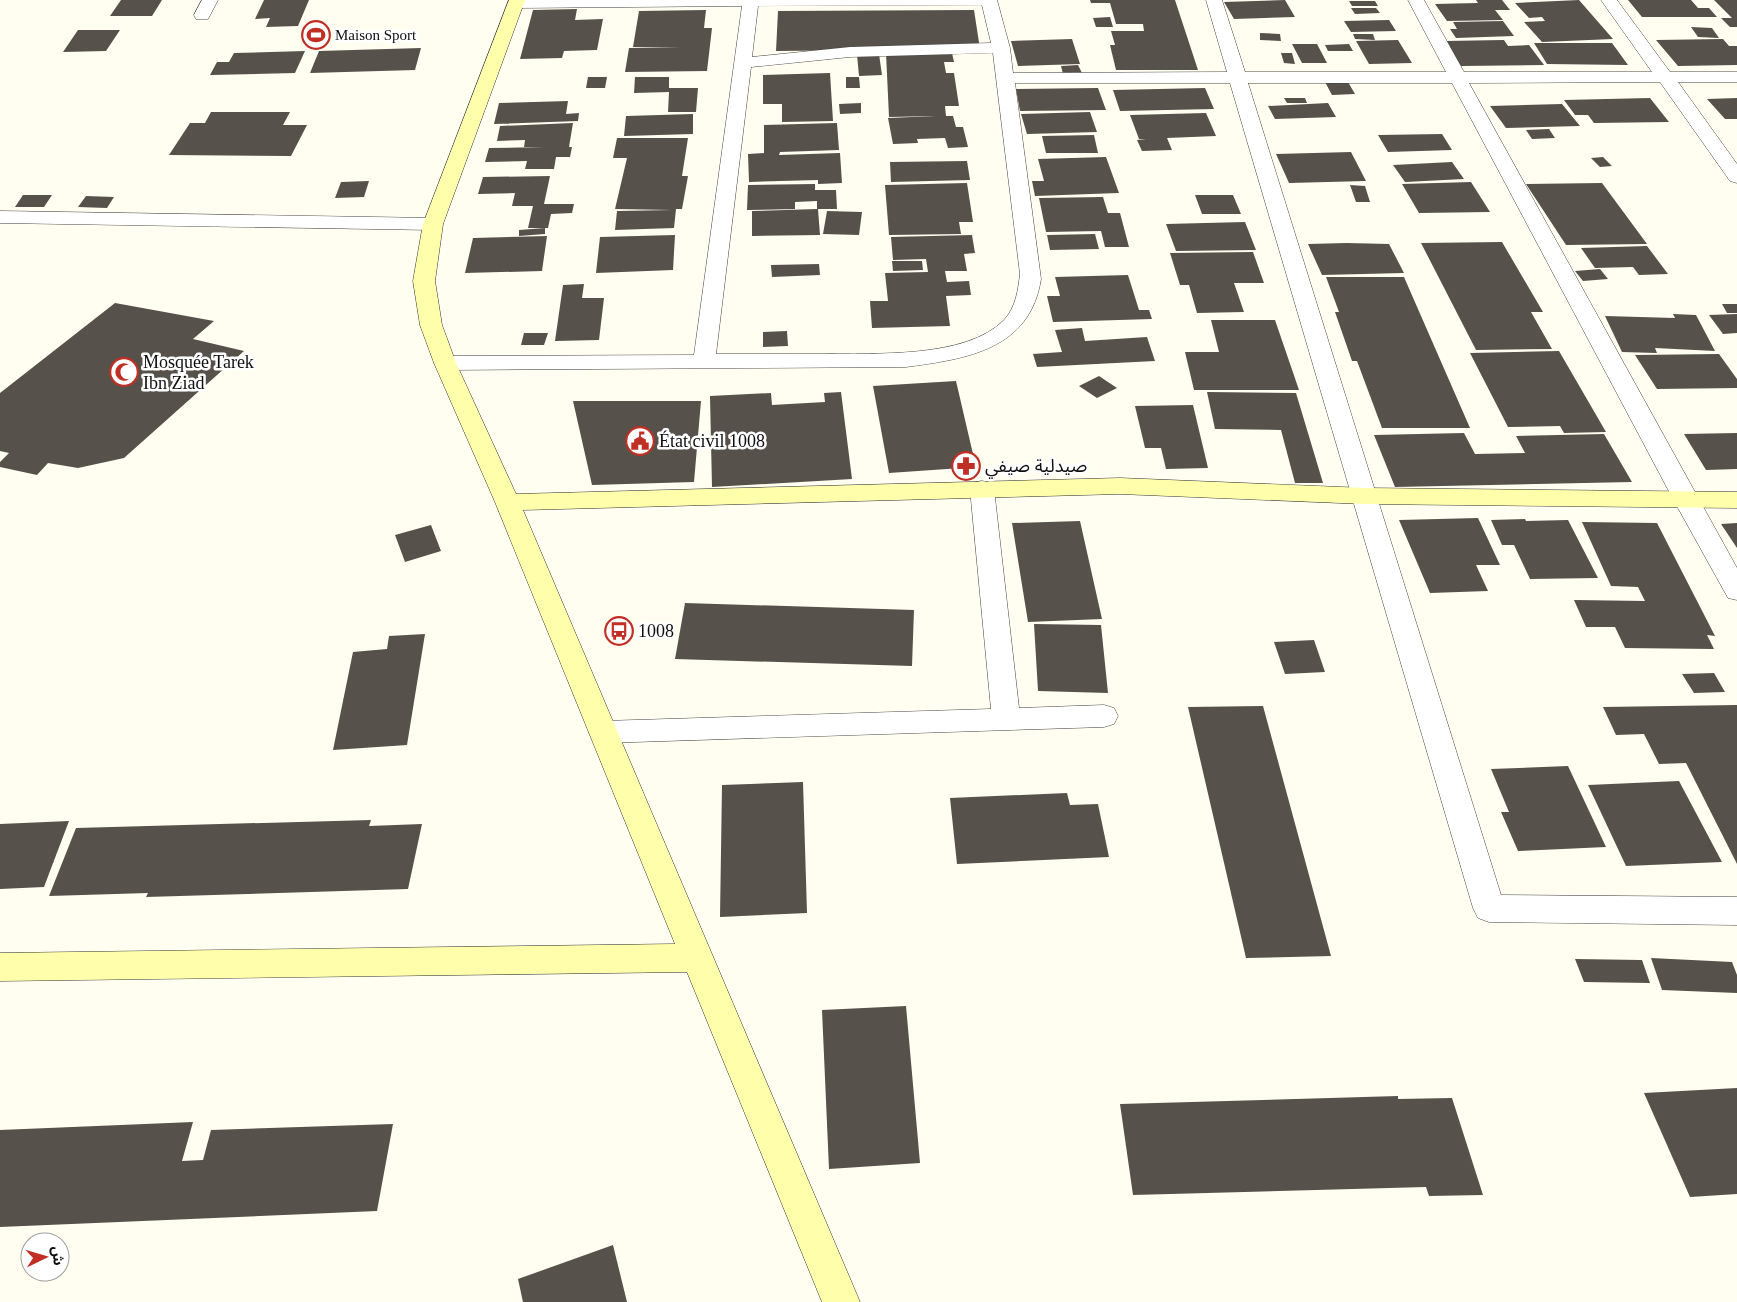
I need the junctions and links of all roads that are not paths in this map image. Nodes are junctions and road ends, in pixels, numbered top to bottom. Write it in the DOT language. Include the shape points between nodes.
graph roads {
  1 [pos="210,0"];
  2 [pos="989,0"];
  3 [pos="1214,0"];
  4 [pos="1416,0"];
  5 [pos="1609,0"];
  6 [pos="517,1"];
  7 [pos="751,1"];
  8 [pos="202,15"];
  9 [pos="1001,48"];
  10 [pos="742,63"];
  11 [pos="1238,77"];
  12 [pos="1457,77"];
  13 [pos="1737,77"];
  14 [pos="1004,78"];
  15 [pos="1664,78"];
  16 [pos="1737,176"];
  17 [pos="0,217"];
  18 [pos="433,224"];
  19 [pos="704,361"];
  20 [pos="445,363"];
  21 [pos="982,489"];
  22 [pos="1365,496"];
  23 [pos="1685,499"];
  24 [pos="1737,500"];
  25 [pos="507,502"];
  26 [pos="1737,591"];
  27 [pos="1104,716"];
  28 [pos="1006,720"];
  29 [pos="603,732"];
  30 [pos="1737,911"];
  31 [pos="697,958"];
  32 [pos="0,967"];
  33 [pos="841,1302"];
  1 -- 8 [label="street"];
  2 -- 7 [label="street"];
  2 -- 9 [label="street"];
  3 -- 11 [label="street"];
  4 -- 12 [label="street"];
  5 -- 15 [label="street"];
  6 -- 7 [label="street"];
  6 -- 18 [label="main road"];
  7 -- 10 [label="street"];
  9 -- 10 [label="street" via="850,52"];
  9 -- 14 [label="street"];
  10 -- 19 [label="street"];
  11 -- 12 [label="street"];
  11 -- 14 [label="street"];
  11 -- 22 [label="street"];
  12 -- 15 [label="street"];
  12 -- 23 [label="street"];
  13 -- 15 [label="street"];
  14 -- 19 [label="street" via="1031,274 1025,303 1019,316 1008,327 961,350 914,359"];
  15 -- 16 [label="street"];
  17 -- 18 [label="street"];
  18 -- 20 [label="main road" via="424,282 431,324"];
  19 -- 20 [label="street"];
  20 -- 25 [label="main road"];
  21 -- 22 [label="main road" via="1120,486"];
  21 -- 25 [label="main road"];
  21 -- 28 [label="street"];
  22 -- 23 [label="main road"];
  22 -- 30 [label="street" via="1489,908"];
  23 -- 24 [label="main road"];
  23 -- 26 [label="street"];
  25 -- 29 [label="main road"];
  27 -- 28 [label="street"];
  28 -- 29 [label="street"];
  29 -- 31 [label="main road"];
  31 -- 32 [label="main road"];
  31 -- 33 [label="main road"];
}
